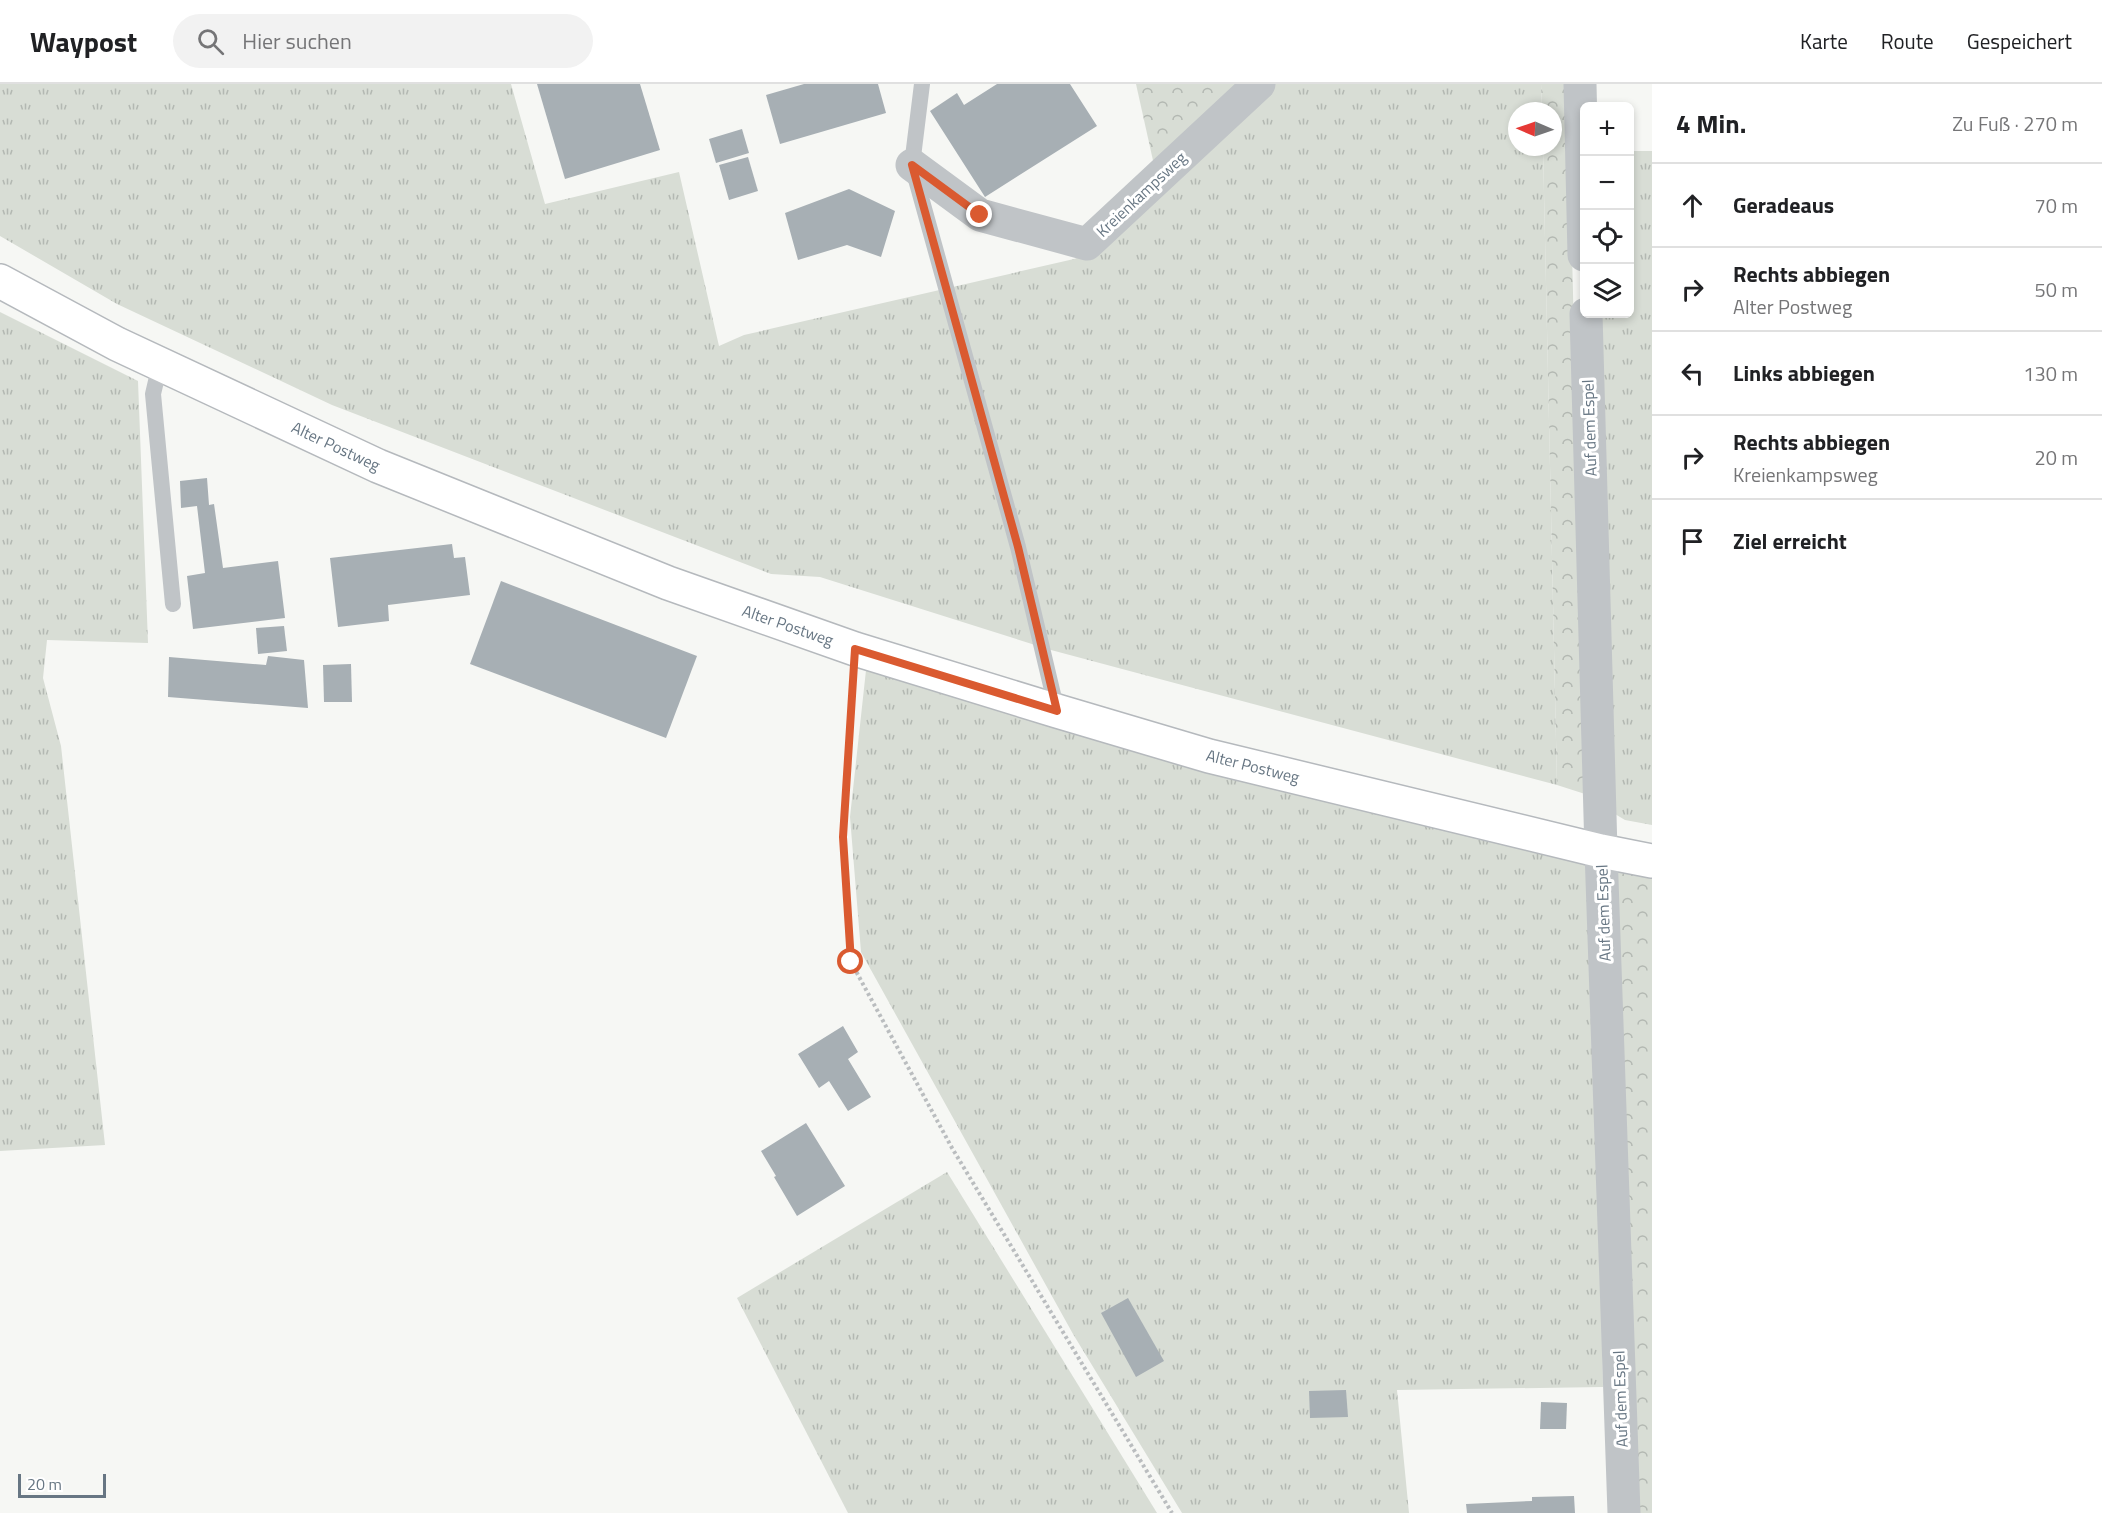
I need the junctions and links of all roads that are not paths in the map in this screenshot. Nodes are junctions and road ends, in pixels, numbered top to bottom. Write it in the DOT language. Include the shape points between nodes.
graph roads {
  1 [pos="922,84"];
  2 [pos="1259,84"];
  3 [pos="1580,84"];
  4 [pos="912,165"];
  5 [pos="1583,210"];
  6 [pos="0,281"];
  7 [pos="1586,318"];
  8 [pos="160,364"];
  9 [pos="173,603"];
  10 [pos="1057,711"];
  11 [pos="1601,851"];
  12 [pos="1652,861"];
  13 [pos="1624,1513"];
  1 -- 4 [label="lane"];
  2 -- 4 [label="street, Kreienkampsweg" via="1088,244 980,215"];
  3 -- 5 [label="street"];
  4 -- 10 [label="lane" via="1018,547"];
  6 -- 8 [label="main road, Alter Postweg"];
  7 -- 11 [label="street, Auf dem Espel"];
  8 -- 9 [label="lane" via="153,394"];
  8 -- 10 [label="main road, Alter Postweg" via="378,466 668,584 855,649"];
  10 -- 11 [label="main road, Alter Postweg" via="1209,756"];
  11 -- 12 [label="main road, Alter Postweg"];
  11 -- 13 [label="street, Auf dem Espel"];
}
